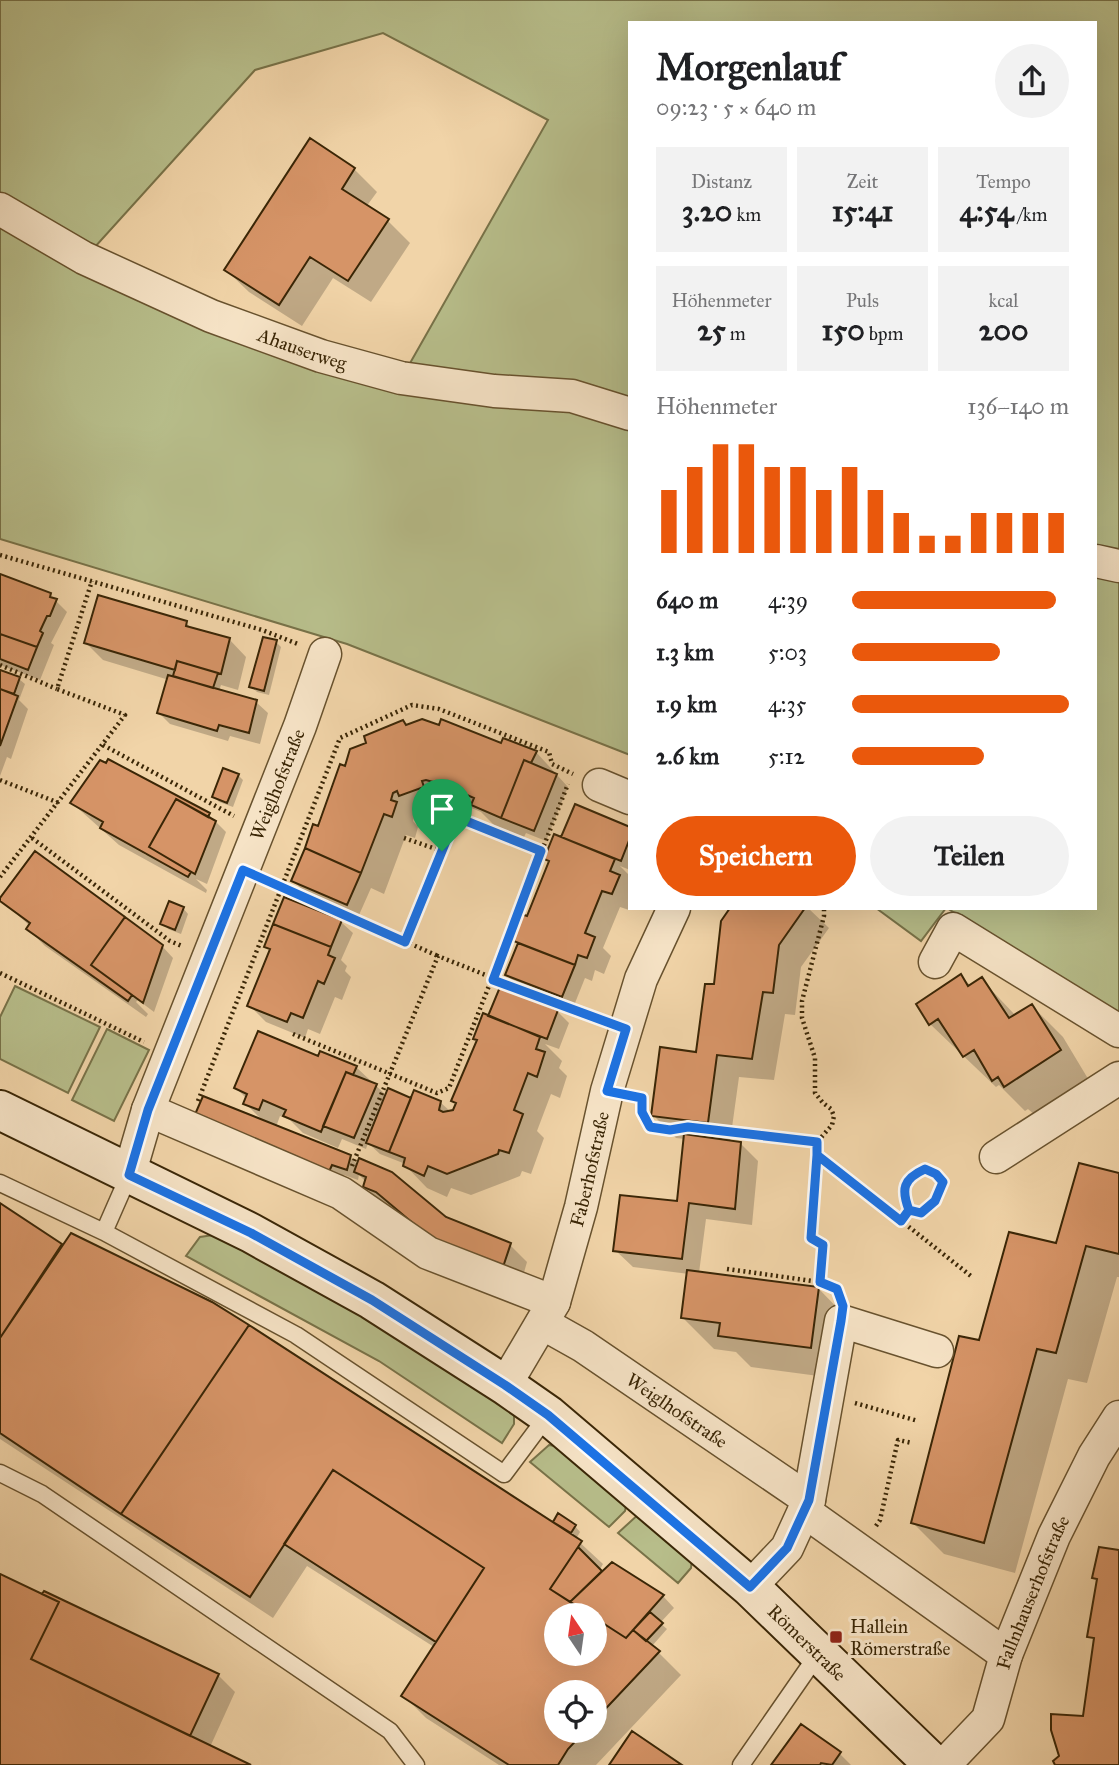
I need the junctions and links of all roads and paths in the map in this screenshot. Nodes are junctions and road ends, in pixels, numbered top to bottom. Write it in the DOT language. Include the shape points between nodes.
graph roads {
  1 [pos="0,209"];
  2 [pos="628,413"];
  3 [pos="0,555"];
  4 [pos="1097,561"];
  5 [pos="1119,566"];
  6 [pos="92,581"];
  7 [pos="325,654"];
  8 [pos="0,666"];
  9 [pos="57,689"];
  10 [pos="103,745"];
  11 [pos="586,779"];
  12 [pos="0,780"];
  13 [pos="628,797"];
  14 [pos="59,803"];
  15 [pos="260,827"];
  16 [pos="32,838"];
  17 [pos="404,838"];
  18 [pos="442,851"];
  19 [pos="541,851"];
  20 [pos="243,870"];
  21 [pos="0,877"];
  22 [pos="283,887"];
  23 [pos="673,910"];
  24 [pos="824,910"];
  25 [pos="405,942"];
  26 [pos="208,956"];
  27 [pos="438,956"];
  28 [pos="935,962"];
  29 [pos="0,973"];
  30 [pos="493,980"];
  31 [pos="626,1029"];
  32 [pos="1119,1031"];
  33 [pos="293,1034"];
  34 [pos="170,1054"];
  35 [pos="390,1074"];
  36 [pos="1119,1077"];
  37 [pos="607,1091"];
  38 [pos="0,1110"];
  39 [pos="148,1110"];
  40 [pos="187,1126"];
  41 [pos="817,1142"];
  42 [pos="817,1155"];
  43 [pos="996,1157"];
  44 [pos="129,1175"];
  45 [pos="0,1183"];
  46 [pos="341,1193"];
  47 [pos="909,1210"];
  48 [pos="901,1221"];
  49 [pos="104,1232"];
  50 [pos="727,1269"];
  51 [pos="971,1276"];
  52 [pos="820,1282"];
  53 [pos="548,1312"];
  54 [pos="841,1321"];
  55 [pos="937,1351"];
  56 [pos="505,1385"];
  57 [pos="828,1396"];
  58 [pos="548,1415"];
  59 [pos="1119,1417"];
  60 [pos="918,1421"];
  61 [pos="912,1443"];
  62 [pos="0,1473"];
  63 [pos="806,1506"];
  64 [pos="861,1552"];
  65 [pos="750,1587"];
  66 [pos="818,1654"];
  67 [pos="1006,1656"];
  68 [pos="416,1765"];
  69 [pos="741,1765"];
  70 [pos="934,1765"];
  71 [pos="944,1765"];
  1 -- 2 [label="street, Ahauserweg" via="118,274 211,316 321,356 401,378 572,396"];
  3 -- 6 [label="path"];
  4 -- 5 [label="street"];
  6 -- 7 [label="path" via="262,630"];
  6 -- 9 [label="path"];
  7 -- 15 [label="street, Weiglhofstraße"];
  8 -- 9 [label="path"];
  9 -- 10 [label="path" via="125,715"];
  10 -- 14 [label="path"];
  10 -- 15 [label="path"];
  11 -- 13 [label="street"];
  11 -- 19 [label="path"];
  11 -- 22 [label="path" via="552,764 549,752 439,709 412,705 341,737"];
  12 -- 14 [label="path"];
  14 -- 16 [label="path"];
  15 -- 20 [label="street, Weiglhofstraße"];
  16 -- 21 [label="path"];
  16 -- 26 [label="path" via="170,941"];
  17 -- 18 [label="path"];
  18 -- 19 [label="path" via="456,817"];
  18 -- 25 [label="path"];
  19 -- 30 [label="path"];
  20 -- 22 [label="path"];
  20 -- 26 [label="street, Weiglhofstraße"];
  22 -- 25 [label="path"];
  22 -- 40 [label="path"];
  23 -- 31 [label="street, Faberhofstraße" via="641,979"];
  24 -- 41 [label="path" via="802,1001 802,1018 815,1058 815,1093 834,1116"];
  25 -- 27 [label="path"];
  26 -- 34 [label="street, Weiglhofstraße"];
  27 -- 30 [label="path"];
  27 -- 35 [label="path"];
  28 -- 32 [label="street" via="953,929"];
  29 -- 34 [label="path"];
  30 -- 31 [label="path"];
  30 -- 35 [label="path" via="449,1088 437,1093"];
  31 -- 37 [label="street, Faberhofstraße"];
  33 -- 35 [label="path"];
  34 -- 39 [label="street, Weiglhofstraße"];
  35 -- 46 [label="path"];
  36 -- 43 [label="street"];
  37 -- 41 [label="path" via="642,1098 642,1112 650,1127"];
  37 -- 53 [label="street, Faberhofstraße" via="581,1207"];
  38 -- 44 [label="street, Römerstraße"];
  39 -- 40 [label="street, Weiglhofstraße"];
  39 -- 44 [label="street, Weiglhofstraße"];
  40 -- 46 [label="street, Weiglhofstraße"];
  41 -- 42 [label="path"];
  42 -- 48 [label="path"];
  42 -- 52 [label="path" via="811,1238 823,1245"];
  44 -- 49 [label="lane"];
  44 -- 56 [label="street, Römerstraße" via="251,1233 372,1300"];
  45 -- 49 [label="lane"];
  46 -- 53 [label="street, Weiglhofstraße" via="428,1253"];
  47 -- 47 [label="path" via="921,1213 935,1201 943,1182 936,1174 925,1169 911,1175 904,1197"];
  47 -- 48 [label="path"];
  48 -- 51 [label="path"];
  49 -- 58 [label="lane" via="296,1335 504,1474"];
  50 -- 52 [label="path"];
  52 -- 54 [label="path" via="837,1289 843,1306"];
  53 -- 56 [label="street, Faberhofstraße"];
  53 -- 63 [label="street, Weiglhofstraße" via="583,1346"];
  54 -- 55 [label="street"];
  54 -- 57 [label="street"];
  56 -- 58 [label="street, Römerstraße"];
  57 -- 60 [label="path"];
  57 -- 63 [label="street"];
  58 -- 65 [label="street, Römerstraße"];
  59 -- 67 [label="street, Fallnhauserhofstraße" via="1054,1536"];
  61 -- 64 [label="path" via="898,1440 880,1520"];
  62 -- 68 [label="lane" via="42,1494 390,1731"];
  63 -- 64 [label="street, Weiglhofstraße"];
  63 -- 65 [label="street" via="787,1548"];
  64 -- 67 [label="street, Weiglhofstraße"];
  65 -- 66 [label="street, Römerstraße"];
  66 -- 69 [label="lane"];
  66 -- 70 [label="street, Römerstraße"];
  67 -- 71 [label="street, Fallnhauserhofstraße" via="988,1719"];
}
